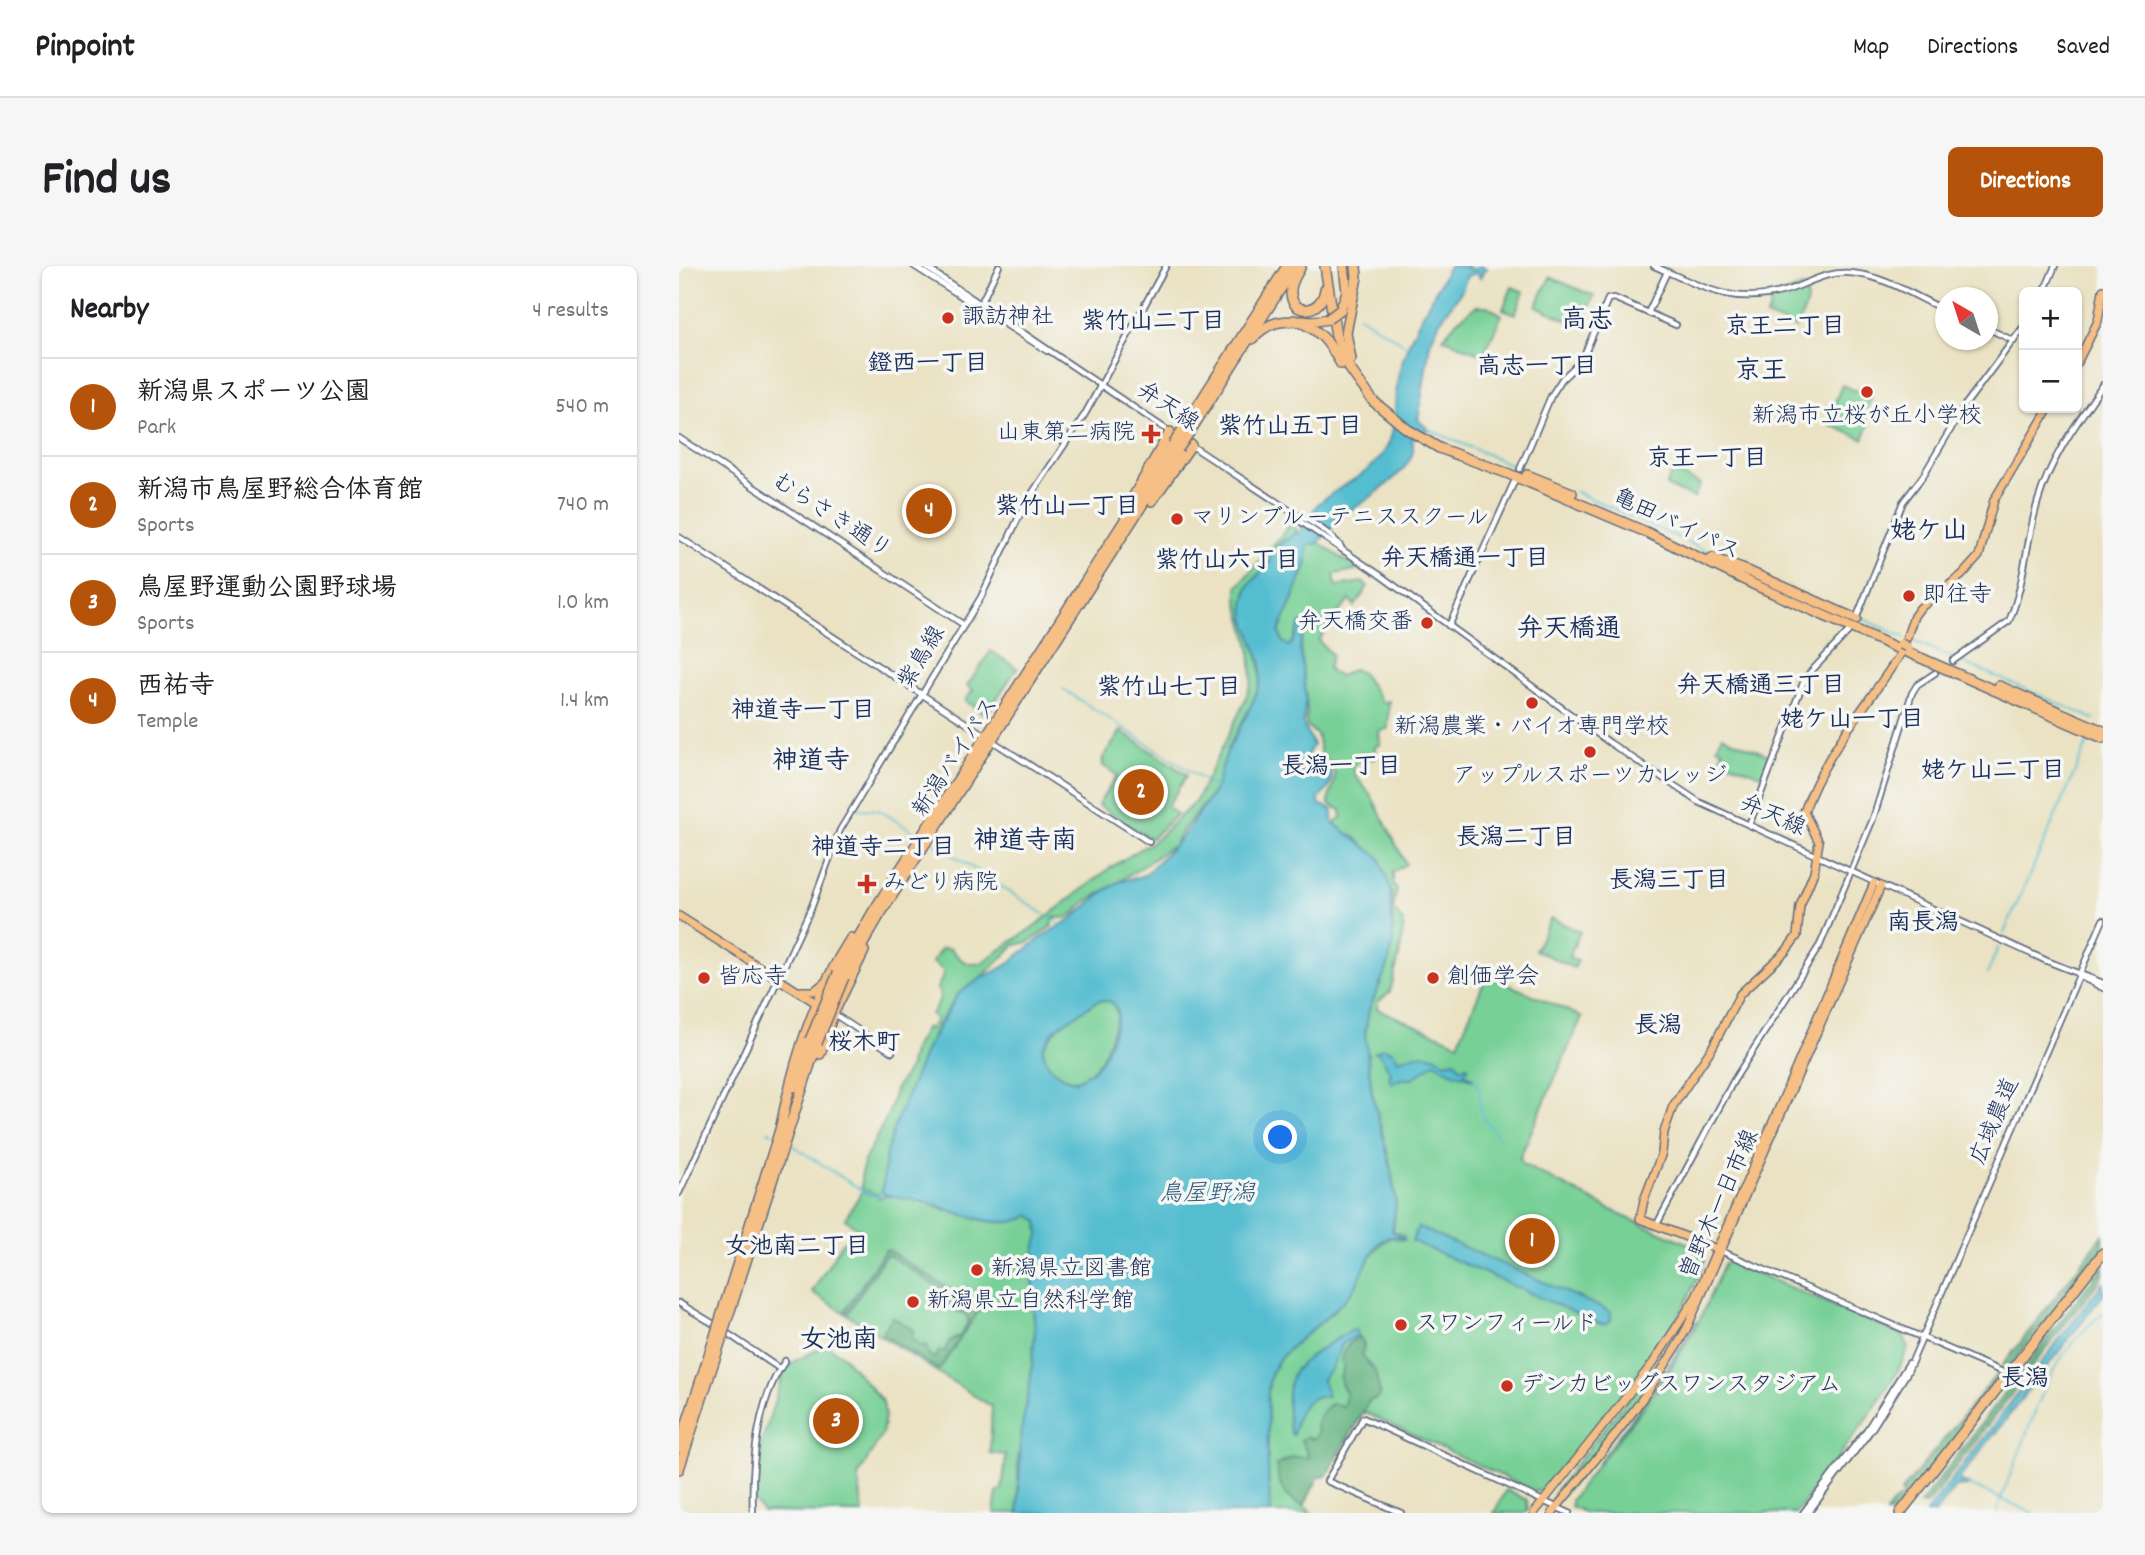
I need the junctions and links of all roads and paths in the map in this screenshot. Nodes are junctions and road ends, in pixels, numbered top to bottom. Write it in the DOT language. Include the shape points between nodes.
graph roads {
  1 [pos="914,266"];
  2 [pos="924,266"];
  3 [pos="999,266"];
  4 [pos="1166,266"];
  5 [pos="1280,266"];
  6 [pos="1286,266"];
  7 [pos="1295,266"];
  8 [pos="1301,266"];
  9 [pos="1330,266"];
  10 [pos="1344,266"];
  11 [pos="1355,266"];
  12 [pos="1654,266"];
  13 [pos="2055,266"];
  14 [pos="1325,271"];
  15 [pos="1667,272"];
  16 [pos="2046,287"];
  17 [pos="2103,290"];
  18 [pos="981,303"];
  19 [pos="1935,305"];
  20 [pos="1648,313"];
  21 [pos="1294,320"];
  22 [pos="1676,325"];
  23 [pos="1998,333"];
  24 [pos="2019,334"];
  25 [pos="1240,340"];
  26 [pos="2014,341"];
  27 [pos="2082,353"];
  28 [pos="1054,355"];
  29 [pos="1350,359"];
  30 [pos="1230,366"];
  31 [pos="1100,385"];
  32 [pos="2103,385"];
  33 [pos="2046,413"];
  34 [pos="1389,414"];
  35 [pos="1186,431"];
  36 [pos="1170,432"];
  37 [pos="679,438"];
  38 [pos="1191,445"];
  39 [pos="1440,445"];
  40 [pos="1178,451"];
  41 [pos="1207,455"];
  42 [pos="1520,468"];
  43 [pos="1515,480"];
  44 [pos="679,537"];
  45 [pos="1110,550"];
  46 [pos="1712,558"];
  47 [pos="1857,617"];
  48 [pos="964,625"];
  49 [pos="1449,626"];
  50 [pos="1848,632"];
  51 [pos="1904,645"];
  52 [pos="1954,660"];
  53 [pos="1935,673"];
  54 [pos="922,694"];
  55 [pos="2103,731"];
  56 [pos="983,734"];
  57 [pos="2103,740"];
  58 [pos="994,741"];
  59 [pos="1749,825"];
  60 [pos="1149,842"];
  61 [pos="1817,857"];
  62 [pos="1851,872"];
  63 [pos="1877,884"];
  64 [pos="899,885"];
  65 [pos="679,916"];
  66 [pos="2103,920"];
  67 [pos="838,974"];
  68 [pos="2078,974"];
  69 [pos="778,977"];
  70 [pos="2103,986"];
  71 [pos="846,988"];
  72 [pos="797,990"];
  73 [pos="817,1003"];
  74 [pos="833,1014"];
  75 [pos="847,1023"];
  76 [pos="826,1034"];
  77 [pos="811,1040"];
  78 [pos="891,1052"];
  79 [pos="781,1154"];
  80 [pos="679,1194"];
  81 [pos="1657,1224"];
  82 [pos="1720,1250"];
  83 [pos="2103,1252"];
  84 [pos="2103,1261"];
  85 [pos="679,1303"];
  86 [pos="722,1324"];
  87 [pos="719,1335"];
  88 [pos="1922,1337"];
  89 [pos="785,1361"];
  90 [pos="1911,1361"];
  91 [pos="780,1369"];
  92 [pos="2005,1373"];
  93 [pos="679,1448"];
  94 [pos="679,1469"];
  95 [pos="1570,1491"];
  96 [pos="1544,1501"];
  97 [pos="1555,1510"];
  98 [pos="754,1513"];
  99 [pos="1401,1513"];
  100 [pos="1535,1513"];
  101 [pos="1569,1513"];
  102 [pos="1803,1513"];
  103 [pos="1808,1513"];
  104 [pos="1900,1513"];
  105 [pos="1907,1513"];
  1 -- 28 [label="street, 弁天線"];
  2 -- 18 [label="street, 弁天線"];
  3 -- 18 [label="street"];
  4 -- 31 [label="street, 紫鳥線"];
  5 -- 25 [label="highway"];
  6 -- 25 [label="highway, 新潟バイパス"];
  7 -- 30 [label="highway, 新潟バイパス"];
  8 -- 14 [label="highway" via="1290,294 1302,308 1312,309 1322,302"];
  9 -- 29 [label="highway, 亀田バイパス" via="1341,335"];
  10 -- 21 [label="highway, bridge" via="1347,292 1340,310 1328,319"];
  11 -- 29 [label="highway" via="1356,288 1347,326"];
  12 -- 15 [label="street"];
  13 -- 16 [label="street"];
  14 -- 34 [label="highway, 亀田バイパス" via="1342,354 1363,389"];
  15 -- 19 [label="street" via="1719,293 1746,298 1834,273 1860,274"];
  15 -- 20 [label="street"];
  17 -- 27 [label="main road" via="2098,321"];
  18 -- 28 [label="street, 弁天線"];
  20 -- 22 [label="street"];
  20 -- 42 [label="street" via="1608,299 1582,360 1551,396"];
  21 -- 30 [label="highway" via="1275,322 1261,330"];
  21 -- 34 [label="highway" via="1323,336 1354,385"];
  23 -- 26 [label="street"];
  24 -- 26 [label="street"];
  25 -- 35 [label="highway, 新潟バイパス"];
  26 -- 47 [label="street" via="1965,405 1903,502"];
  28 -- 31 [label="street, 弁天線"];
  29 -- 34 [label="highway, 亀田バイパス"];
  30 -- 35 [label="highway, 新潟バイパス"];
  31 -- 36 [label="street, 弁天線"];
  31 -- 48 [label="street, 紫鳥線" via="1025,504"];
  32 -- 52 [label="street" via="2061,446 2047,476 2007,624"];
  33 -- 51 [label="main road" via="1994,500 1979,556 1920,608"];
  34 -- 39 [label="highway, 亀田バイパス"];
  35 -- 40 [label="highway, 新潟バイパス, bridge"];
  36 -- 38 [label="street, 弁天線"];
  36 -- 45 [label="highway"];
  37 -- 48 [label="street, むらさき通り"];
  38 -- 40 [label="highway"];
  38 -- 41 [label="street, 弁天線"];
  39 -- 46 [label="highway, 亀田バイパス" via="1540,480"];
  39 -- 51 [label="highway, 亀田バイパス" via="1646,531 1755,585"];
  40 -- 41 [label="street"];
  40 -- 45 [label="highway, 新潟バイパス"];
  40 -- 45 [label="highway"];
  41 -- 49 [label="street, 弁天線"];
  43 -- 49 [label="street"];
  44 -- 54 [label="street"];
  45 -- 64 [label="highway, 新潟バイパス"];
  45 -- 67 [label="highway, 新潟バイパス" via="911,852"];
  46 -- 47 [label="highway"];
  46 -- 51 [label="highway, 亀田バイパス"];
  48 -- 54 [label="street, 紫鳥線"];
  49 -- 59 [label="street, 弁天線" via="1660,778 1710,809"];
  50 -- 59 [label="street" via="1805,678"];
  51 -- 55 [label="highway, 亀田バイパス"];
  51 -- 57 [label="highway, 亀田バイパス"];
  51 -- 61 [label="main road" via="1828,758 1807,803 1804,812 1819,842"];
  53 -- 62 [label="street" via="1912,693 1877,808"];
  54 -- 56 [label="street"];
  54 -- 69 [label="street, 紫鳥線" via="840,830 812,906"];
  58 -- 60 [label="street"];
  59 -- 61 [label="street, 弁天線"];
  61 -- 62 [label="street, 弁天線"];
  61 -- 81 [label="main road" via="1793,943 1740,994 1669,1116 1640,1219"];
  62 -- 63 [label="street, 弁天線"];
  62 -- 81 [label="street" via="1815,956 1734,1080"];
  63 -- 68 [label="street, 弁天線"];
  63 -- 82 [label="main road, 曽野木一日市線"];
  64 -- 67 [label="highway, 新潟バイパス"];
  64 -- 71 [label="highway"];
  65 -- 69 [label="main road"];
  66 -- 68 [label="street, 広域農道"];
  67 -- 72 [label="main road" via="814,992"];
  67 -- 73 [label="highway"];
  67 -- 77 [label="highway, 新潟バイパス, bridge"];
  68 -- 70 [label="street, 弁天線"];
  68 -- 88 [label="street, 広域農道"];
  69 -- 72 [label="main road"];
  69 -- 80 [label="street, 紫鳥線"];
  71 -- 73 [label="highway" via="829,1002"];
  71 -- 74 [label="highway"];
  72 -- 73 [label="main road"];
  73 -- 74 [label="main road"];
  73 -- 77 [label="highway"];
  74 -- 75 [label="street"];
  74 -- 76 [label="highway"];
  74 -- 77 [label="highway" via="821,1012"];
  75 -- 76 [label="street" via="835,1023"];
  75 -- 78 [label="street"];
  76 -- 79 [label="highway"];
  77 -- 79 [label="highway, 新潟バイパス"];
  77 -- 86 [label="highway, 新潟バイパス"];
  79 -- 86 [label="highway, 新潟バイパス"];
  81 -- 82 [label="main road, 曽野木一日市線"];
  82 -- 88 [label="street"];
  82 -- 95 [label="main road, 曽野木一日市線" via="1664,1369"];
  82 -- 96 [label="main road, 曽野木一日市線" via="1691,1306 1653,1363"];
  83 -- 104 [label="highway"];
  84 -- 105 [label="highway"];
  85 -- 91 [label="street"];
  86 -- 87 [label="highway, 新潟バイパス, bridge"];
  87 -- 93 [label="highway, 新潟バイパス"];
  87 -- 94 [label="highway, 新潟バイパス"];
  88 -- 90 [label="street, 広域農道"];
  88 -- 92 [label="street"];
  89 -- 91 [label="street"];
  90 -- 102 [label="street" via="1868,1428"];
  90 -- 103 [label="street" via="1878,1421"];
  91 -- 98 [label="street" via="756,1446"];
  95 -- 96 [label="main road" via="1558,1500"];
  95 -- 97 [label="main road, 曽野木一日市線"];
  96 -- 97 [label="street"];
  96 -- 99 [label="street" via="1363,1418 1327,1481"];
  96 -- 100 [label="main road, 曽野木一日市線"];
  97 -- 100 [label="main road" via="1543,1508"];
  97 -- 101 [label="street"];
}
